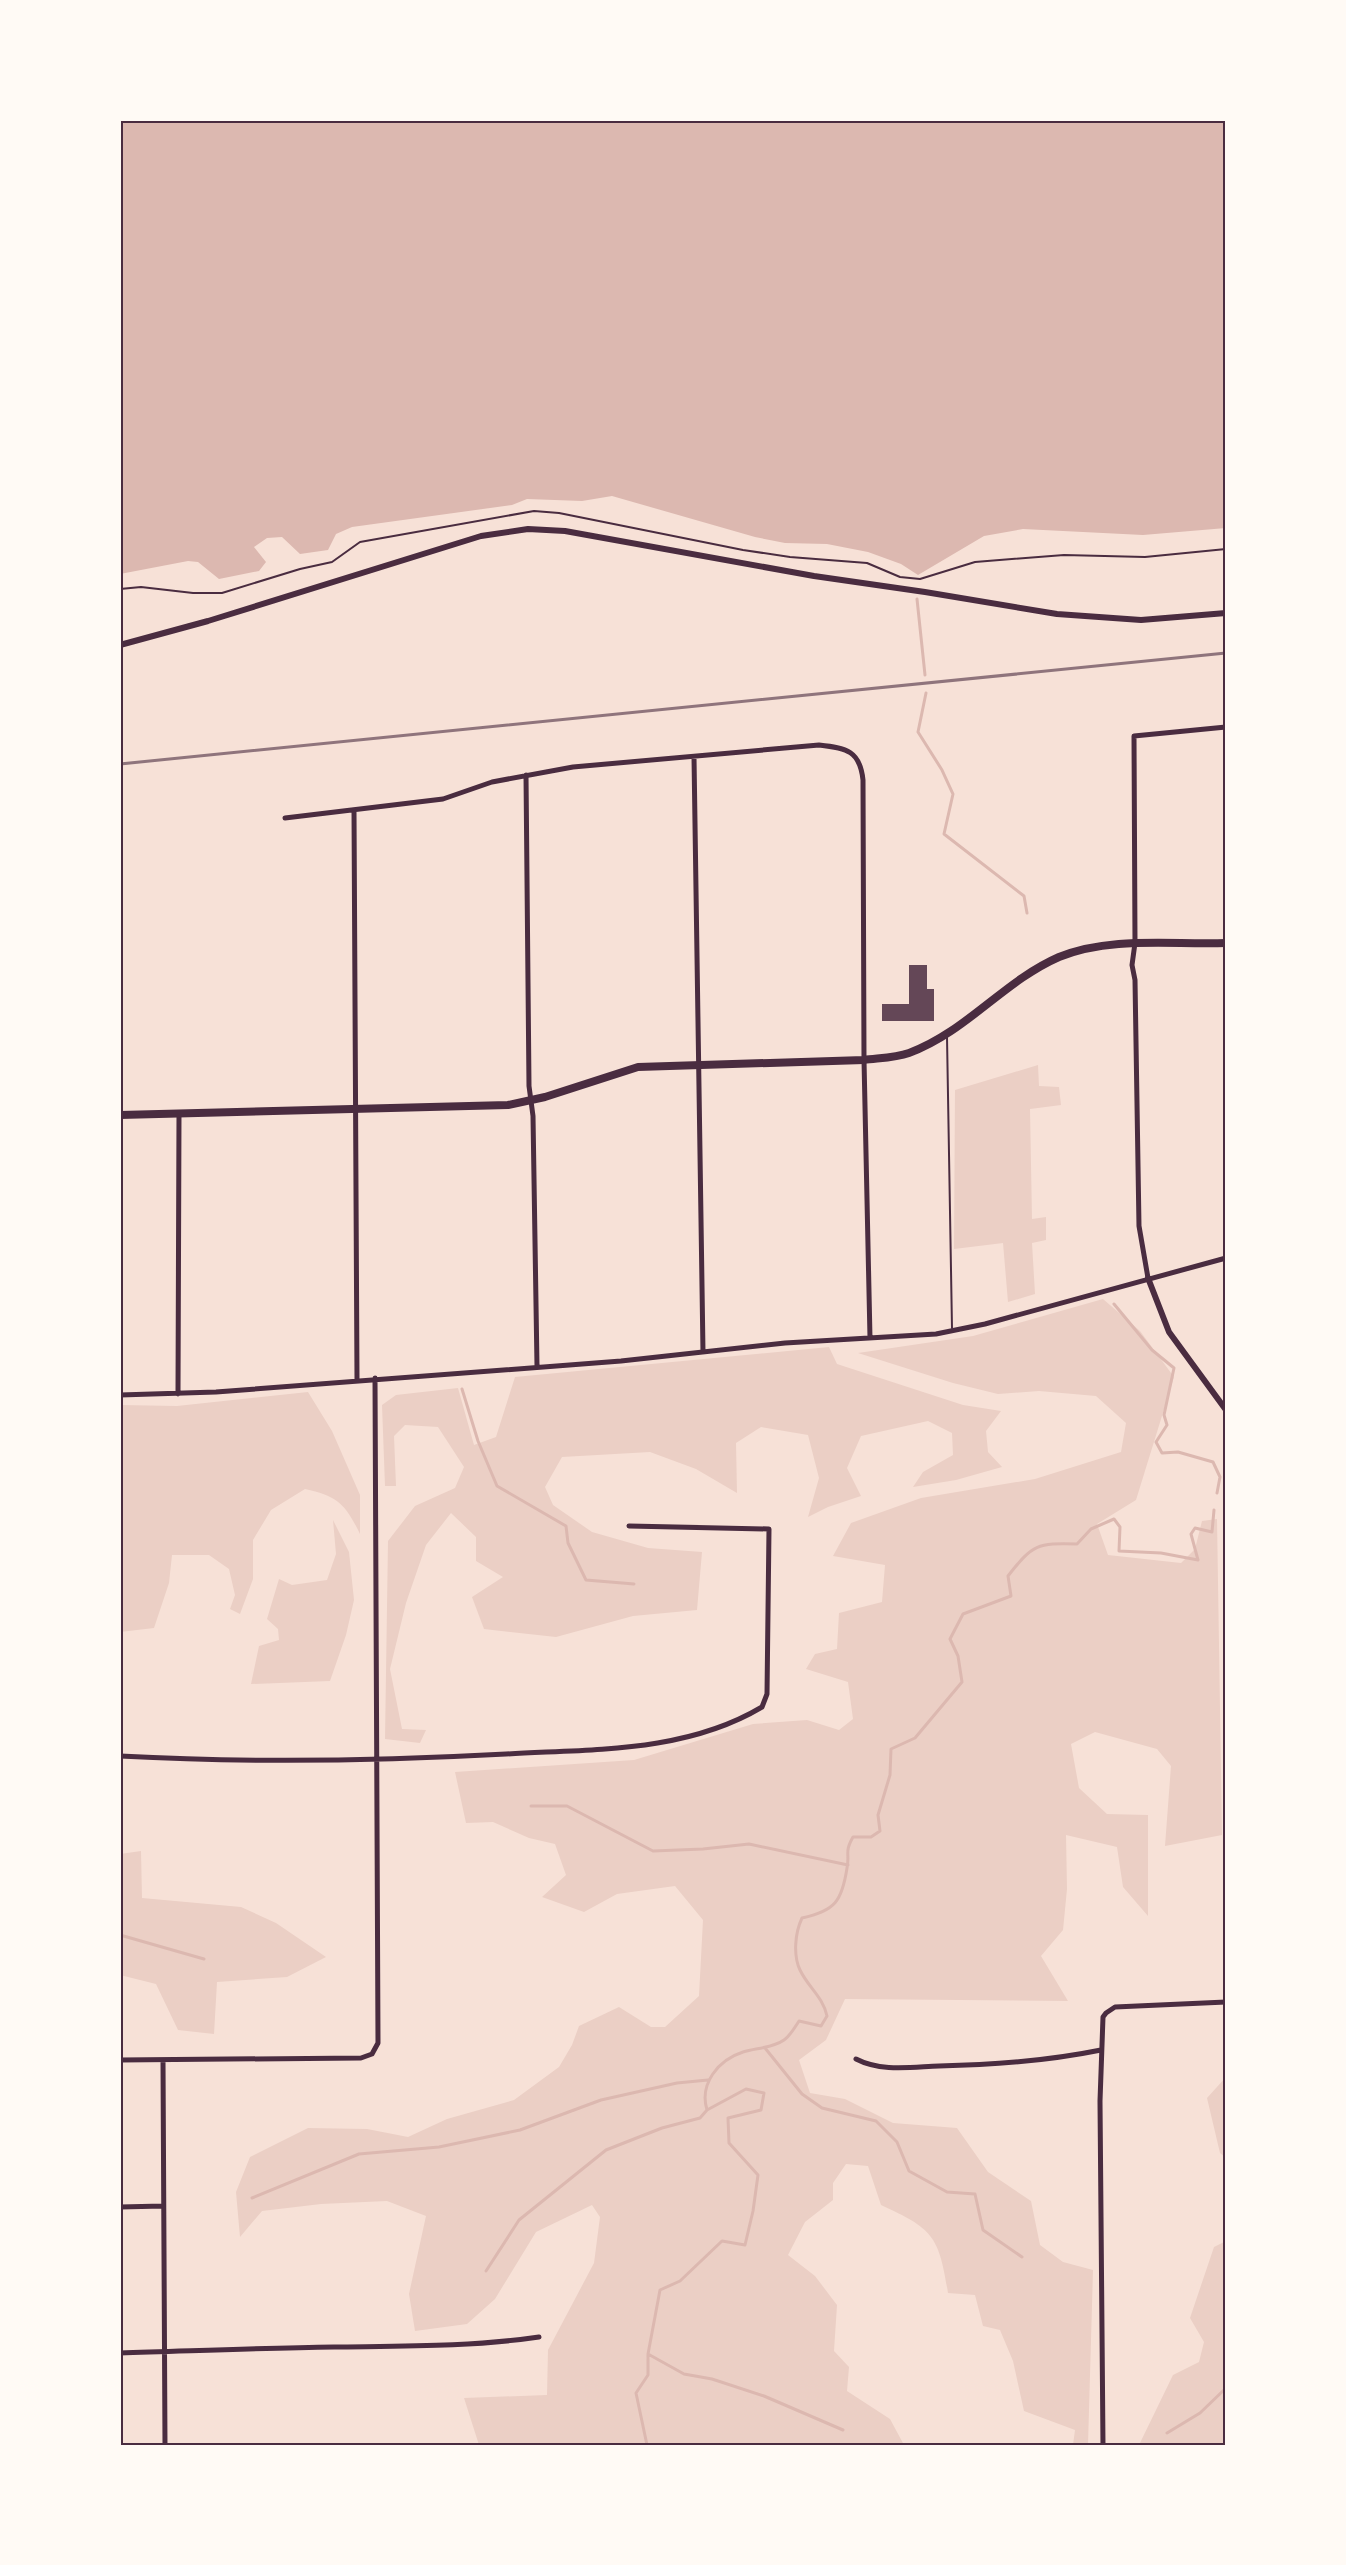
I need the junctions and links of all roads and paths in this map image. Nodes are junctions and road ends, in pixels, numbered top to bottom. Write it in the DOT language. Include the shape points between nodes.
graph roads {
  1 [pos="1226,614"];
  2 [pos="120,645"];
  3 [pos="1226,727"];
  4 [pos="694,758"];
  5 [pos="526,774"];
  6 [pos="354,810"];
  7 [pos="285,818"];
  8 [pos="1135,943"];
  9 [pos="1226,943"];
  10 [pos="947,1034"];
  11 [pos="864,1060"];
  12 [pos="698,1064"];
  13 [pos="531,1100"];
  14 [pos="354,1110"];
  15 [pos="179,1114"];
  16 [pos="120,1116"];
  17 [pos="1226,1258"];
  18 [pos="1148,1278"];
  19 [pos="952,1331"];
  20 [pos="870,1338"];
  21 [pos="703,1352"];
  22 [pos="537,1366"];
  23 [pos="375,1378"];
  24 [pos="357,1380"];
  25 [pos="178,1394"];
  26 [pos="120,1395"];
  27 [pos="1226,1410"];
  28 [pos="629,1527"];
  29 [pos="120,1756"];
  30 [pos="378,1760"];
  31 [pos="1226,2002"];
  32 [pos="1101,2050"];
  33 [pos="856,2059"];
  34 [pos="120,2060"];
  35 [pos="162,2060"];
  36 [pos="164,2206"];
  37 [pos="120,2207"];
  38 [pos="539,2337"];
  39 [pos="165,2352"];
  40 [pos="120,2353"];
  41 [pos="165,2445"];
  42 [pos="1103,2445"];
  1 -- 2 [label="street" via="1141,620 1057,614 565,531 528,529 482,536"];
  3 -- 8 [label="street" via="1134,735"];
  4 -- 5 [label="street"];
  4 -- 11 [label="street" via="819,745 851,753 862,765"];
  4 -- 12 [label="street"];
  5 -- 6 [label="street" via="443,799"];
  5 -- 13 [label="street"];
  6 -- 7 [label="street"];
  6 -- 14 [label="street"];
  8 -- 9 [label="main road"];
  8 -- 10 [label="main road" via="1060,957 1028,974"];
  8 -- 18 [label="street" via="1132,959 1139,1226"];
  10 -- 11 [label="main road" via="908,1053"];
  10 -- 19 [label="lane"];
  11 -- 12 [label="main road"];
  11 -- 20 [label="street"];
  12 -- 13 [label="main road" via="638,1067"];
  12 -- 21 [label="street"];
  13 -- 14 [label="main road" via="508,1105"];
  13 -- 22 [label="street"];
  14 -- 15 [label="main road"];
  14 -- 24 [label="street"];
  15 -- 16 [label="main road"];
  15 -- 25 [label="street"];
  17 -- 18 [label="street"];
  18 -- 19 [label="street"];
  18 -- 27 [label="street" via="1169,1332"];
  19 -- 20 [label="street"];
  20 -- 21 [label="street"];
  21 -- 22 [label="street"];
  22 -- 23 [label="street"];
  23 -- 24 [label="street"];
  23 -- 30 [label="street"];
  24 -- 25 [label="street"];
  25 -- 26 [label="street"];
  28 -- 30 [label="street" via="769,1528 765,1702 754,1712 664,1743"];
  29 -- 30 [label="street" via="296,1762"];
  30 -- 35 [label="street" via="380,2032 376,2049 361,2058 345,2059"];
  31 -- 32 [label="street" via="1115,2007 1103,2018"];
  32 -- 33 [label="street" via="1006,2065 895,2067"];
  32 -- 42 [label="street"];
  34 -- 35 [label="street"];
  35 -- 36 [label="street"];
  36 -- 37 [label="street"];
  36 -- 39 [label="street"];
  38 -- 39 [label="street" via="408,2348"];
  39 -- 40 [label="street"];
  39 -- 41 [label="street"];
}
